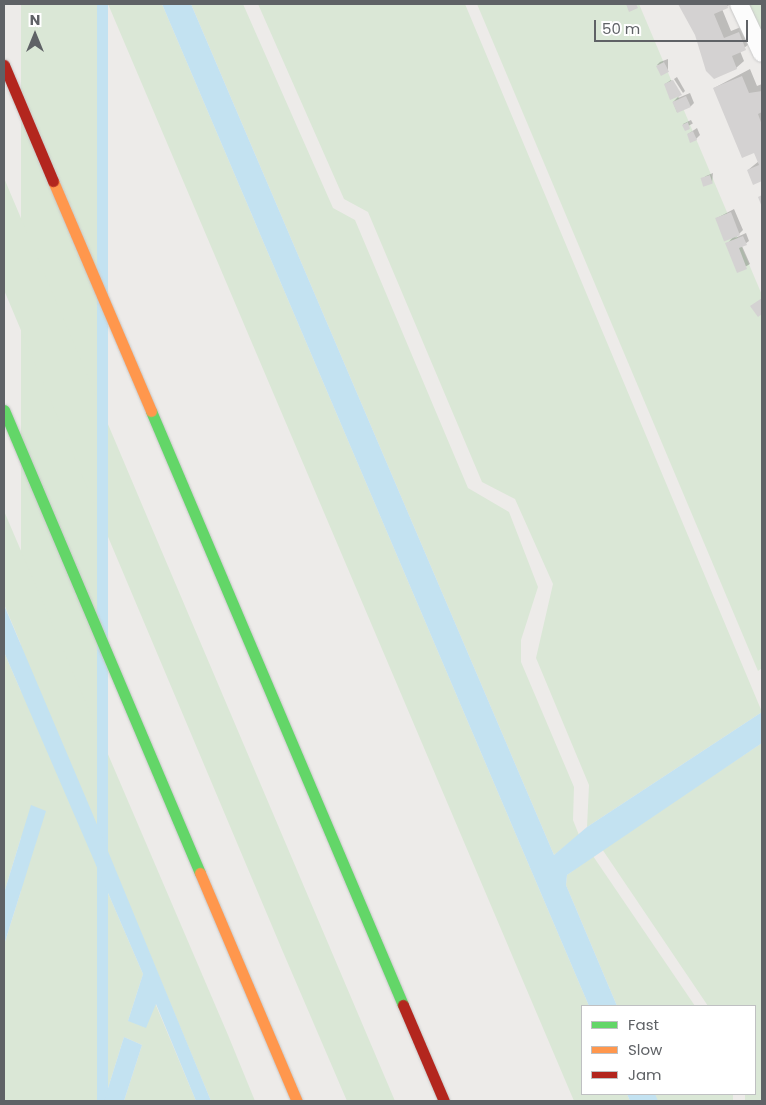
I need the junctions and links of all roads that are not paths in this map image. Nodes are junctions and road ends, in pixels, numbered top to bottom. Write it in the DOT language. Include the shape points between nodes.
graph roads {
  1 [pos="739,4"];
  2 [pos="762,53"];
  3 [pos="4,65"];
  4 [pos="4,410"];
  5 [pos="297,1101"];
  6 [pos="444,1101"];
  1 -- 2 [label="street"];
  3 -- 6 [label="highway"];
  4 -- 5 [label="highway"];
}
